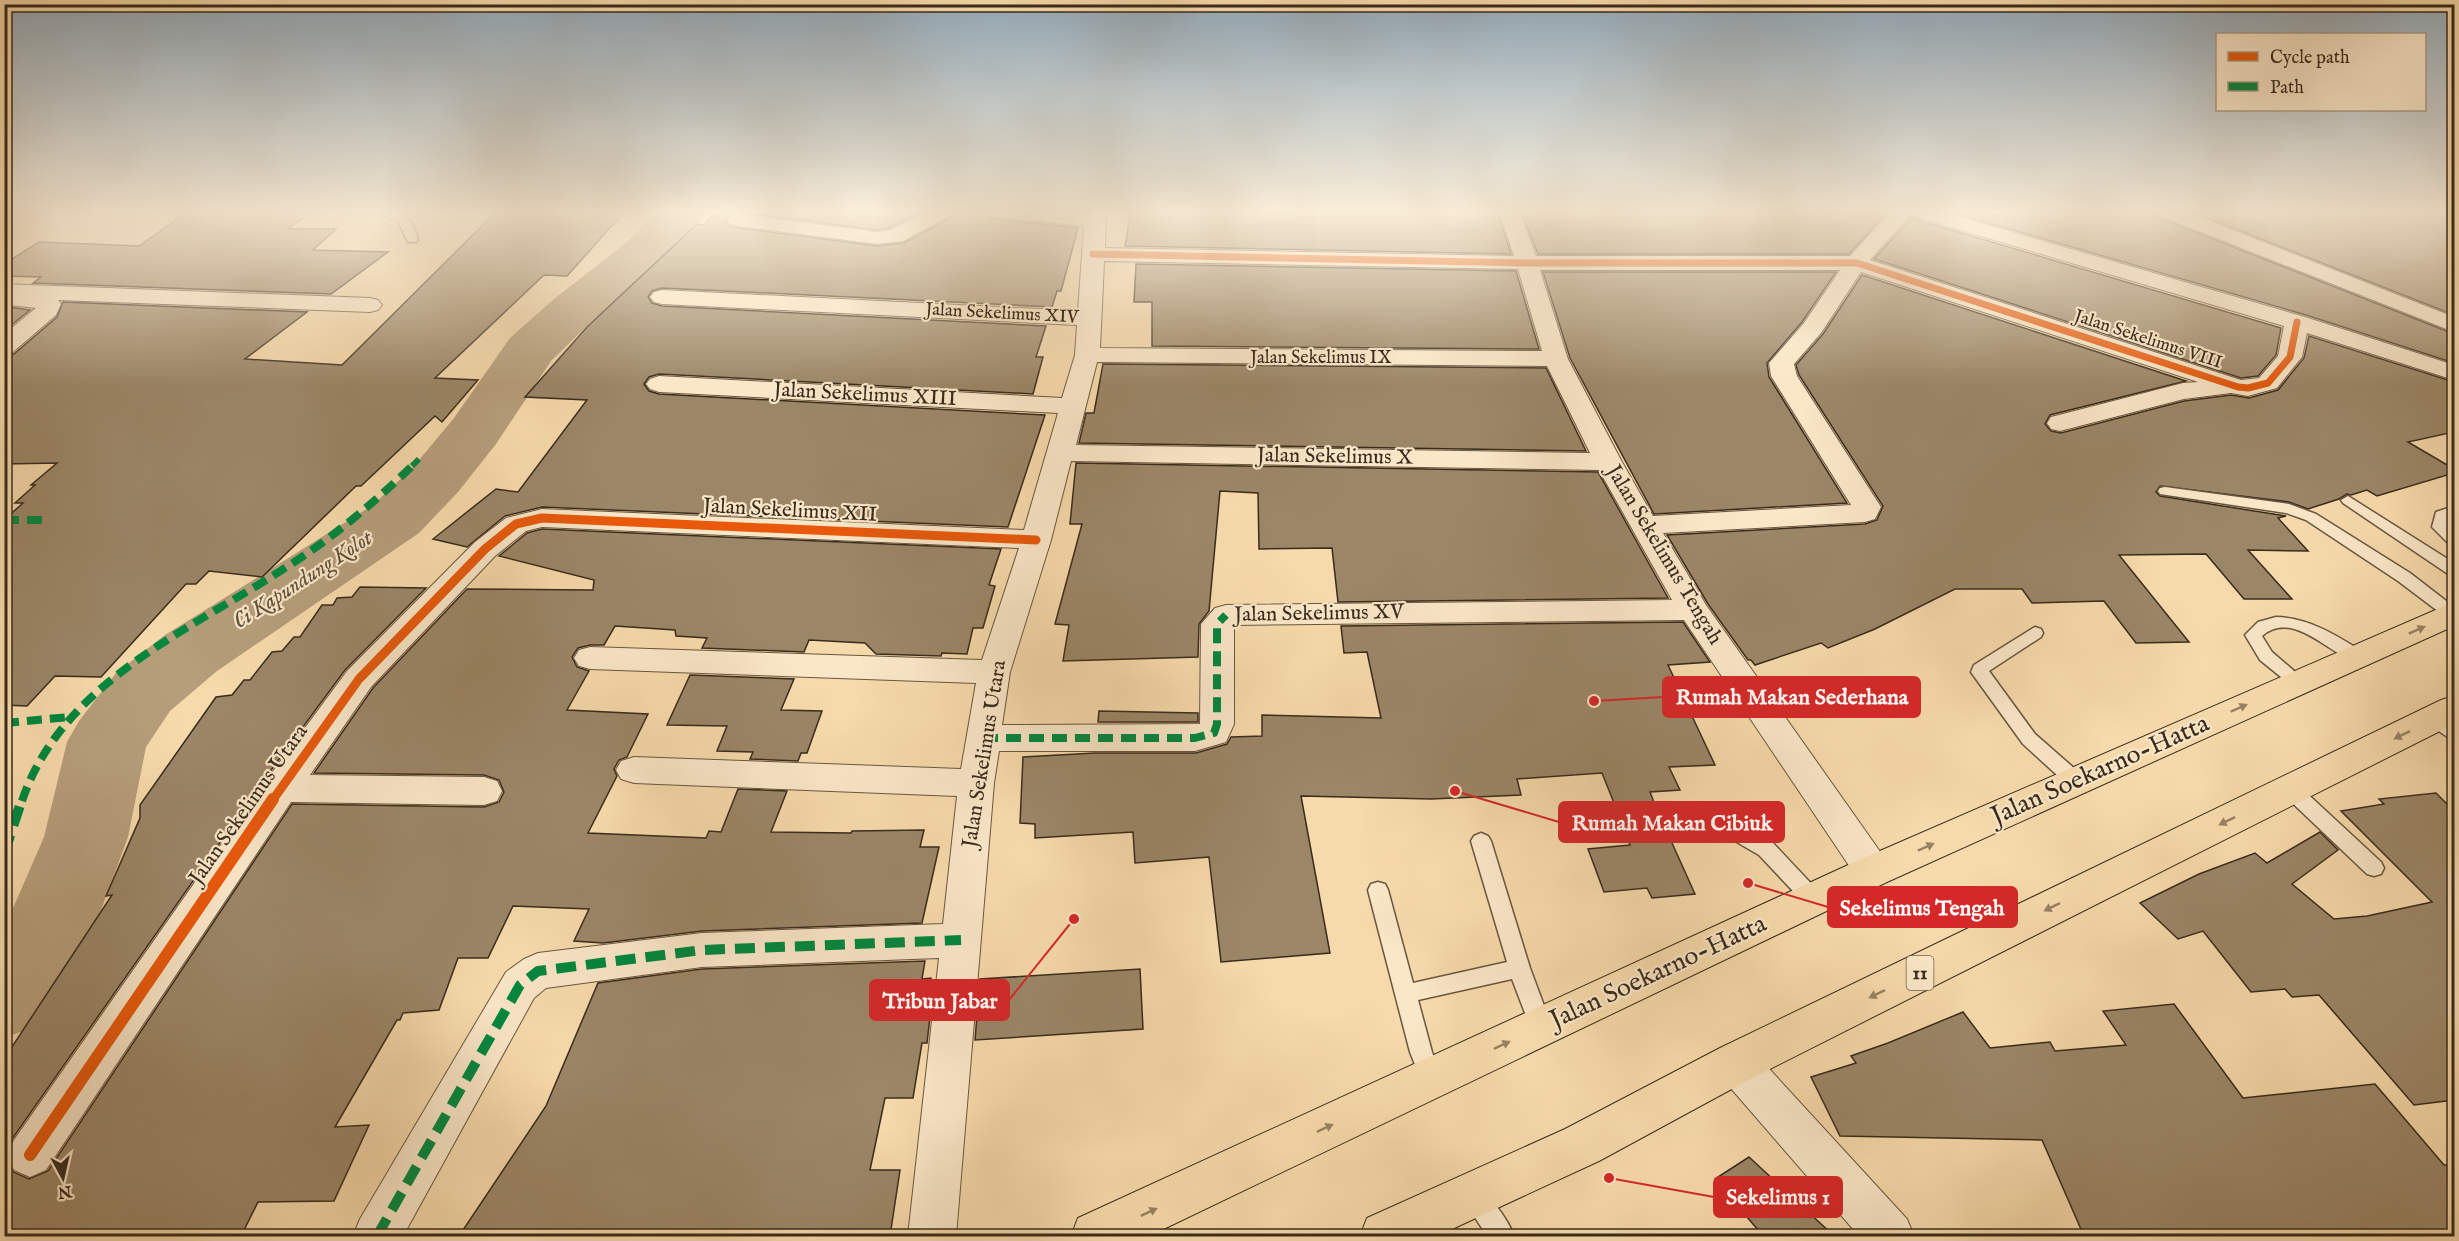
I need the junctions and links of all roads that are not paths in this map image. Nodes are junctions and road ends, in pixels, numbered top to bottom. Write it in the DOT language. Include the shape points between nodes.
graph roads {
  1 [pos="1092,269"];
  2 [pos="1529,269"];
  3 [pos="1853,269"];
  4 [pos="1875,269"];
  5 [pos="2115,269"];
  6 [pos="2312,269"];
  7 [pos="4,291"];
  8 [pos="662,297"];
  9 [pos="4,300"];
  10 [pos="370,305"];
  11 [pos="1090,319"];
  12 [pos="2297,322"];
  13 [pos="2454,325"];
  14 [pos="4,347"];
  15 [pos="1087,355"];
  16 [pos="1556,359"];
  17 [pos="2454,373"];
  18 [pos="659,384"];
  19 [pos="2238,387"];
  20 [pos="1072,406"];
  21 [pos="2060,423"];
  22 [pos="1061,453"];
  23 [pos="1608,462"];
  24 [pos="2165,491"];
  25 [pos="2348,500"];
  26 [pos="2454,511"];
  27 [pos="542,518"];
  28 [pos="1645,525"];
  29 [pos="1036,540"];
  30 [pos="2454,541"];
  31 [pos="2454,570"];
  32 [pos="1693,610"];
  33 [pos="2454,614"];
  34 [pos="2036,633"];
  35 [pos="2357,656"];
  36 [pos="590,658"];
  37 [pos="994,672"];
  38 [pos="2298,682"];
  39 [pos="2448,720"];
  40 [pos="983,738"];
  41 [pos="634,770"];
  42 [pos="2076,781"];
  43 [pos="976,783"];
  44 [pos="281,788"];
  45 [pos="2291,790"];
  46 [pos="484,791"];
  47 [pos="1586,820"];
  48 [pos="1481,841"];
  49 [pos="2374,868"];
  50 [pos="1873,871"];
  51 [pos="1378,890"];
  52 [pos="1814,899"];
  53 [pos="961,940"];
  54 [pos="1519,968"];
  55 [pos="1405,994"];
  56 [pos="1541,1027"];
  57 [pos="1736,1063"];
  58 [pos="1431,1078"];
  59 [pos="30,1155"];
  60 [pos="1472,1194"];
  61 [pos="377,1236"];
  62 [pos="932,1236"];
  63 [pos="1096,1236"];
  64 [pos="1385,1236"];
  65 [pos="1502,1236"];
  66 [pos="1890,1236"];
  1 -- 11 [label="street, Jalan Sekelimus Utara"];
  2 -- 16 [label="street, Jalan Sekelimus Tengah"];
  3 -- 28 [label="street" via="1815,325 1781,363 1784,376 1867,507 1865,513"];
  4 -- 19 [label="street, Jalan Sekelimus VIII"];
  5 -- 12 [label="street"];
  6 -- 13 [label="street"];
  7 -- 10 [label="street"];
  8 -- 11 [label="street, Jalan Sekelimus XIV"];
  9 -- 14 [label="street" via="49,304 48,310"];
  11 -- 15 [label="street, Jalan Sekelimus Utara"];
  12 -- 17 [label="street"];
  12 -- 19 [label="street, Jalan Sekelimus VIII" via="2290,357 2268,383"];
  15 -- 16 [label="street, Jalan Sekelimus IX"];
  15 -- 20 [label="street, Jalan Sekelimus Utara"];
  16 -- 23 [label="street, Jalan Sekelimus Tengah"];
  18 -- 20 [label="street, Jalan Sekelimus XIII"];
  19 -- 21 [label="street" via="2183,391"];
  20 -- 22 [label="street, Jalan Sekelimus Utara"];
  22 -- 23 [label="street, Jalan Sekelimus X"];
  22 -- 29 [label="street, Jalan Sekelimus Utara"];
  23 -- 28 [label="street, Jalan Sekelimus Tengah"];
  24 -- 33 [label="lane" via="2289,509 2311,517"];
  25 -- 31 [label="lane"];
  26 -- 30 [label="lane" via="2441,515 2440,527"];
  27 -- 29 [label="street, Jalan Sekelimus XII"];
  27 -- 44 [label="street, Jalan Sekelimus Utara" via="516,524 484,549 444,590 359,679"];
  28 -- 32 [label="street, Jalan Sekelimus Tengah"];
  29 -- 37 [label="street, Jalan Sekelimus Utara"];
  32 -- 40 [label="street, Jalan Sekelimus XV" via="1226,615 1218,624 1214,733 1195,738"];
  32 -- 50 [label="street, Jalan Sekelimus Tengah"];
  35 -- 33 [label="highway, Jalan Soekarno-Hatta, one-way"];
  34 -- 42 [label="lane" via="1980,672 2029,739"];
  35 -- 38 [label="highway, Jalan Soekarno-Hatta"];
  35 -- 38 [label="lane" via="2302,626 2277,621 2259,627 2253,635 2257,646"];
  36 -- 37 [label="street"];
  37 -- 40 [label="street, Jalan Sekelimus Utara"];
  42 -- 38 [label="highway, Jalan Soekarno-Hatta, one-way"];
  39 -- 45 [label="highway, 11, one-way"];
  40 -- 43 [label="street, Jalan Sekelimus Utara"];
  41 -- 43 [label="street"];
  50 -- 42 [label="highway, Jalan Soekarno-Hatta, one-way"];
  43 -- 53 [label="street, Jalan Sekelimus Utara"];
  44 -- 46 [label="street"];
  44 -- 59 [label="street, Jalan Sekelimus Utara"];
  45 -- 49 [label="lane"];
  45 -- 57 [label="highway, 11, one-way"];
  47 -- 52 [label="lane" via="1673,813 1722,823 1766,849"];
  48 -- 54 [label="lane"];
  50 -- 52 [label="highway, Jalan Soekarno-Hatta"];
  51 -- 55 [label="lane"];
  52 -- 56 [label="highway, Jalan Soekarno-Hatta"];
  53 -- 61 [label="street" via="702,950 538,971 520,985"];
  53 -- 62 [label="street, Jalan Sekelimus Utara"];
  54 -- 55 [label="lane"];
  54 -- 56 [label="lane"];
  55 -- 58 [label="lane"];
  58 -- 56 [label="highway, Jalan Soekarno-Hatta, one-way"];
  57 -- 60 [label="highway, 11" via="1582,1145"];
  57 -- 66 [label="street"];
  63 -- 58 [label="highway, Jalan Soekarno-Hatta, one-way"];
  60 -- 64 [label="highway, 11"];
  60 -- 65 [label="lane"];
}
